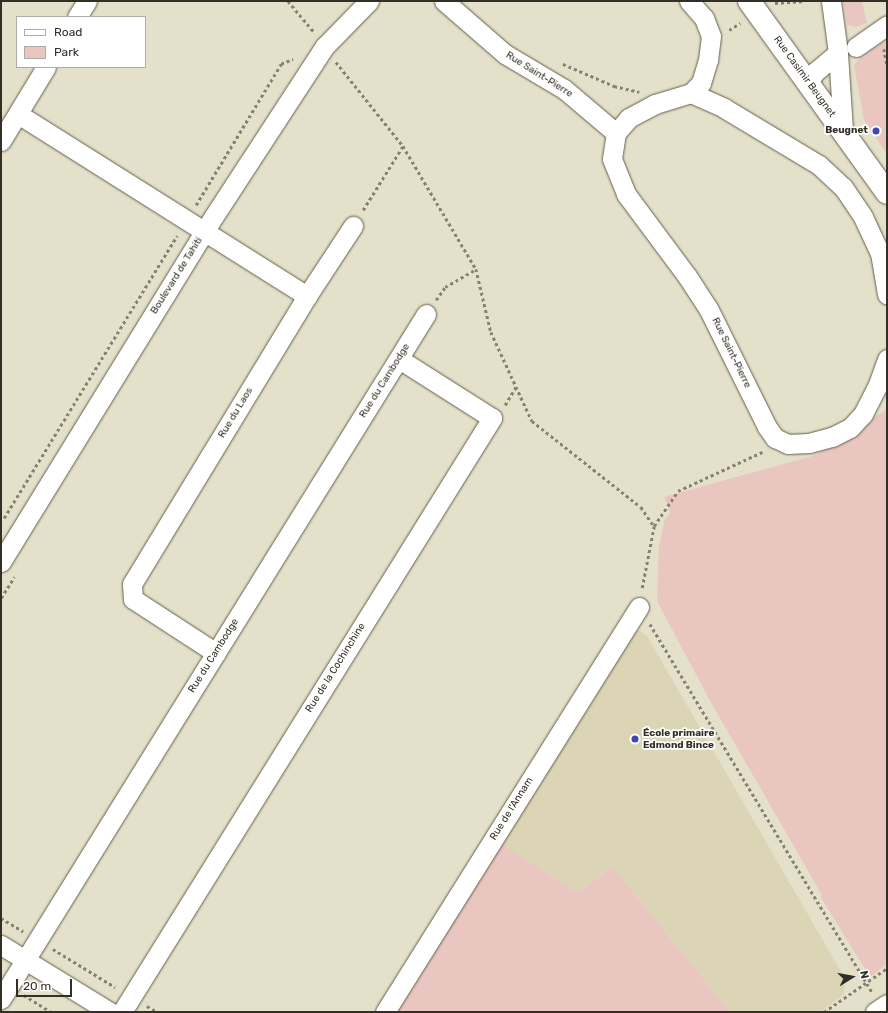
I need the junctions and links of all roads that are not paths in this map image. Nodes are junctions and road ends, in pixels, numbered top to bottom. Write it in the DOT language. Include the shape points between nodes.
graph roads {
  1 [pos="86,1"];
  2 [pos="369,1"];
  3 [pos="444,1"];
  4 [pos="689,1"];
  5 [pos="832,1"];
  6 [pos="753,7"];
  7 [pos="78,16"];
  8 [pos="887,25"];
  9 [pos="856,47"];
  10 [pos="838,52"];
  11 [pos="45,68"];
  12 [pos="808,83"];
  13 [pos="691,93"];
  14 [pos="18,114"];
  15 [pos="843,130"];
  16 [pos="616,133"];
  17 [pos="1,141"];
  18 [pos="887,193"];
  19 [pos="353,226"];
  20 [pos="204,232"];
  21 [pos="887,294"];
  22 [pos="307,296"];
  23 [pos="426,314"];
  24 [pos="399,359"];
  25 [pos="887,359"];
  26 [pos="1,562"];
  27 [pos="640,607"];
  28 [pos="216,653"];
  29 [pos="1,945"];
  30 [pos="25,960"];
  31 [pos="1,999"];
  32 [pos="127,1004"];
  33 [pos="110,1012"];
  34 [pos="385,1012"];
  1 -- 7 [label="street"];
  2 -- 20 [label="street, Boulevard de Tahiti" via="325,46"];
  3 -- 16 [label="street, Rue Saint-Pierre" via="505,54 564,89"];
  4 -- 13 [label="street" via="704,18 711,36 708,60 701,83"];
  5 -- 10 [label="street"];
  6 -- 12 [label="main road, Rue Casimir Beugnet"];
  8 -- 9 [label="street"];
  10 -- 12 [label="street" via="815,72"];
  10 -- 15 [label="street"];
  11 -- 14 [label="street"];
  12 -- 15 [label="main road, Rue Casimir Beugnet"];
  13 -- 16 [label="street" via="644,109 629,118"];
  13 -- 21 [label="street" via="724,108 819,165 843,187 863,217 880,253"];
  14 -- 17 [label="street"];
  14 -- 20 [label="street"];
  15 -- 18 [label="main road, Rue Casimir Beugnet"];
  16 -- 25 [label="street, Rue Saint-Pierre" via="612,160 626,194 708,308 767,427 775,438 788,444 809,443 832,437 850,428 863,414 877,387"];
  19 -- 22 [label="street, Rue du Laos"];
  20 -- 22 [label="street"];
  20 -- 26 [label="street, Boulevard de Tahiti"];
  22 -- 28 [label="street, Rue du Laos" via="132,584 133,599"];
  23 -- 24 [label="street, Rue du Cambodge"];
  24 -- 28 [label="street, Rue du Cambodge"];
  24 -- 32 [label="street, Rue de la Cochinchine" via="492,418"];
  27 -- 34 [label="street, Rue de l'Annam"];
  28 -- 30 [label="street, Rue du Cambodge"];
  29 -- 30 [label="street"];
  30 -- 31 [label="street, Rue du Cambodge"];
  30 -- 33 [label="street"];
}
